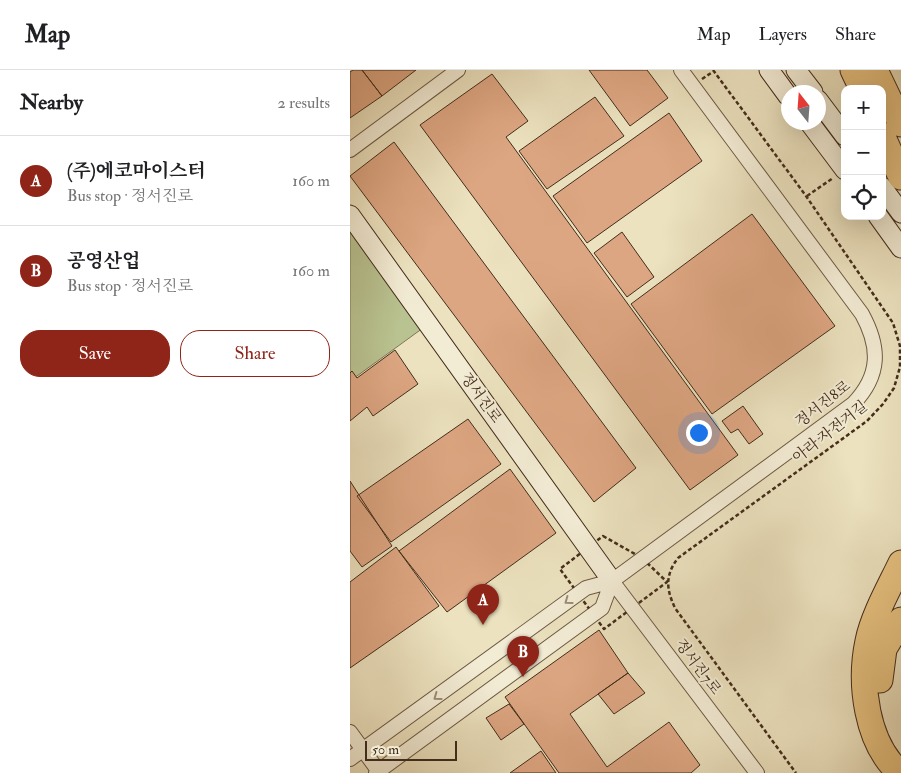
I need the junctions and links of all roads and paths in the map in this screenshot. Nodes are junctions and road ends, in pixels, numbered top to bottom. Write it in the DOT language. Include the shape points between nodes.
graph roads {
  1 [pos="458,70"];
  2 [pos="681,70"];
  3 [pos="713,70"];
  4 [pos="768,70"];
  5 [pos="796,70"];
  6 [pos="853,70"];
  7 [pos="876,70"];
  8 [pos="808,85"];
  9 [pos="860,85"];
  10 [pos="781,87"];
  11 [pos="826,111"];
  12 [pos="901,124"];
  13 [pos="814,130"];
  14 [pos="841,131"];
  15 [pos="886,144"];
  16 [pos="350,150"];
  17 [pos="841,165"];
  18 [pos="841,173"];
  19 [pos="901,177"];
  20 [pos="886,192"];
  21 [pos="806,196"];
  22 [pos="901,212"];
  23 [pos="350,215"];
  24 [pos="881,220"];
  25 [pos="901,248"];
  26 [pos="901,563"];
  27 [pos="612,581"];
  28 [pos="901,620"];
  29 [pos="350,732"];
  30 [pos="363,750"];
  31 [pos="901,751"];
  32 [pos="350,759"];
  33 [pos="378,772"];
  34 [pos="757,773"];
  35 [pos="796,773"];
  36 [pos="900,773"];
  1 -- 16 [label="street"];
  2 -- 27 [label="street, 정서진8로" via="862,314 873,342 874,370 864,393 853,404"];
  3 -- 21 [label="path, 아라 자전거길"];
  4 -- 10 [label="street"];
  5 -- 8 [label="street"];
  6 -- 9 [label="highway"];
  7 -- 12 [label="highway"];
  11 -- 14 [label="street"];
  13 -- 17 [label="street"];
  15 -- 19 [label="highway"];
  18 -- 21 [label="path"];
  20 -- 22 [label="street"];
  21 -- 35 [label="path, 아라 자전거길" via="893,323 900,346 900,367 894,388 867,422 678,558 669,570 667,582 675,608"];
  23 -- 27 [label="street, 정서진로"];
  24 -- 25 [label="street"];
  26 -- 36 [label="highway" via="868,640 865,669 866,703 876,736 889,763"];
  27 -- 30 [label="street, one-way" via="586,588"];
  27 -- 33 [label="street" via="602,608"];
  27 -- 34 [label="street, 정서진7로"];
  28 -- 31 [label="highway" via="884,648 879,675 881,702 888,727"];
  29 -- 30 [label="street"];
  30 -- 32 [label="street"];
  30 -- 33 [label="street"];
}
